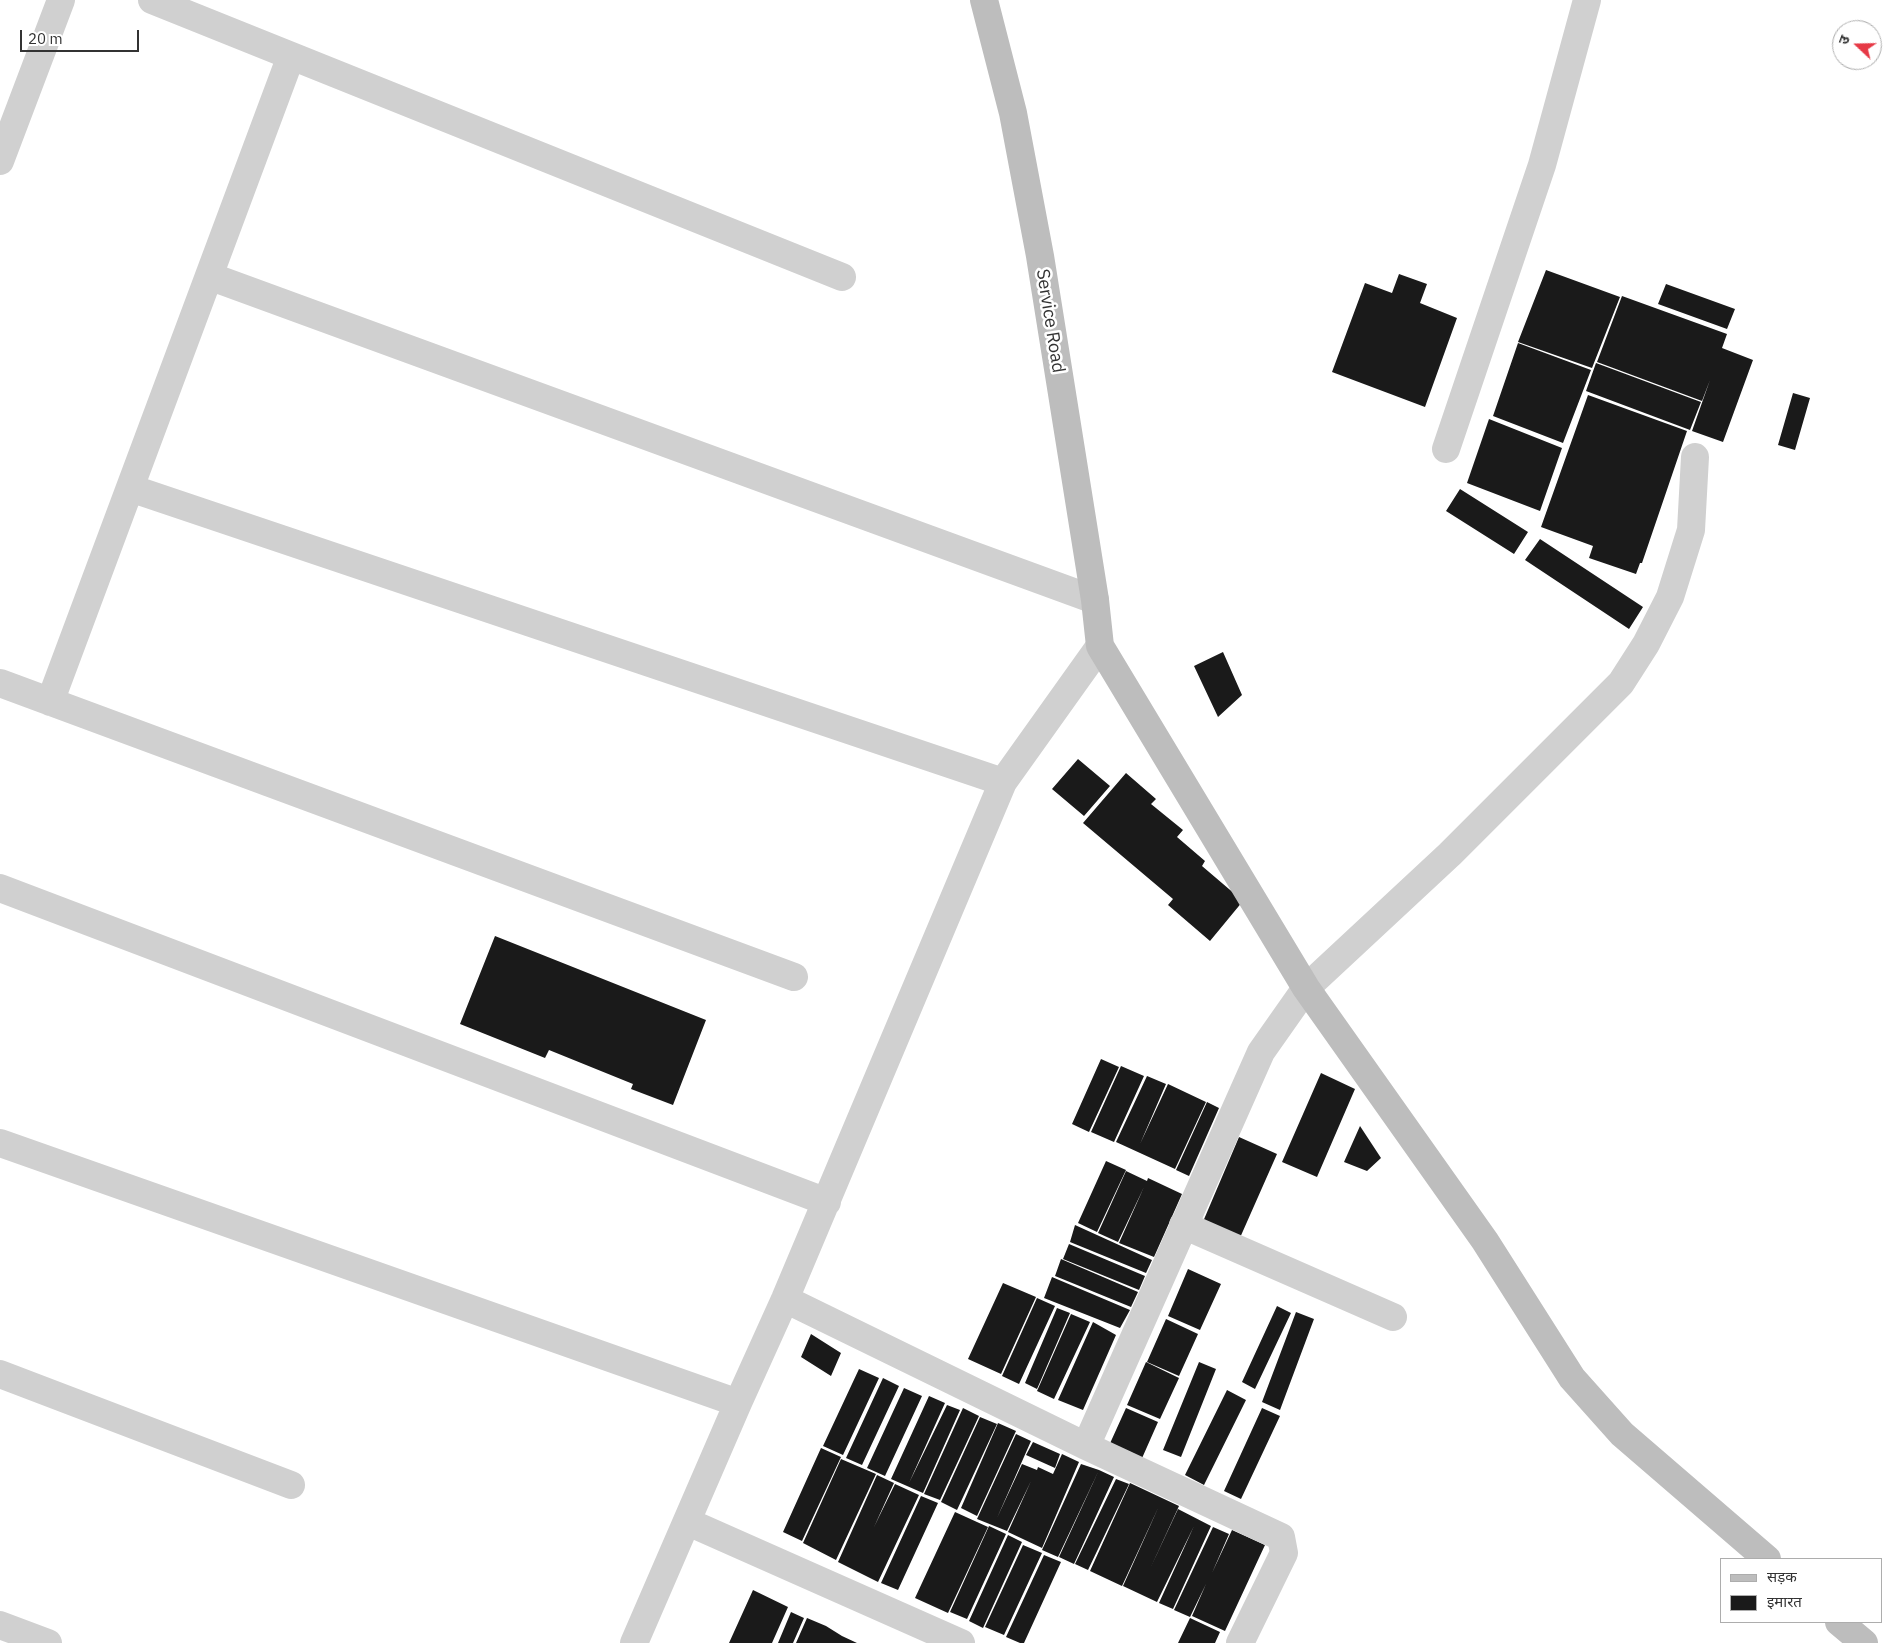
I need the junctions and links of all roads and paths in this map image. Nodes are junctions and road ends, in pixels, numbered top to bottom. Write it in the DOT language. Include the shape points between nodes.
graph roads {
  1 [pos="61,0"];
  2 [pos="152,0"];
  3 [pos="984,0"];
  4 [pos="1587,0"];
  5 [pos="291,56"];
  6 [pos="0,161"];
  7 [pos="209,276"];
  8 [pos="842,277"];
  9 [pos="1446,450"];
  10 [pos="1694,457"];
  11 [pos="130,488"];
  12 [pos="1095,600"];
  13 [pos="1100,646"];
  14 [pos="0,683"];
  15 [pos="50,702"];
  16 [pos="1004,782"];
  17 [pos="0,888"];
  18 [pos="794,977"];
  19 [pos="1306,988"];
  20 [pos="0,1143"];
  21 [pos="827,1202"];
  22 [pos="1183,1225"];
  23 [pos="785,1299"];
  24 [pos="1393,1317"];
  25 [pos="0,1374"];
  26 [pos="738,1403"];
  27 [pos="1086,1446"];
  28 [pos="291,1485"];
  29 [pos="688,1522"];
  30 [pos="1766,1558"];
  31 [pos="1840,1623"];
  32 [pos="0,1625"];
  33 [pos="48,1643"];
  34 [pos="634,1643"];
  35 [pos="960,1643"];
  36 [pos="1240,1643"];
  37 [pos="1864,1643"];
  1 -- 6 [label="street"];
  2 -- 5 [label="street"];
  3 -- 12 [label="street, Service Road" via="1013,113 1038,246"];
  4 -- 9 [label="street" via="1542,165"];
  5 -- 7 [label="street"];
  5 -- 8 [label="street"];
  7 -- 11 [label="street"];
  7 -- 12 [label="street"];
  10 -- 19 [label="street" via="1691,530 1670,596 1646,644 1620,683 1450,854"];
  11 -- 15 [label="street"];
  11 -- 16 [label="street"];
  12 -- 13 [label="street, Service Road"];
  13 -- 16 [label="street"];
  13 -- 19 [label="street"];
  14 -- 15 [label="street"];
  15 -- 18 [label="street"];
  16 -- 21 [label="street"];
  17 -- 21 [label="street"];
  19 -- 22 [label="street" via="1260,1052"];
  19 -- 30 [label="street" via="1485,1241 1572,1378 1622,1434"];
  20 -- 26 [label="street"];
  21 -- 23 [label="street"];
  22 -- 24 [label="street"];
  22 -- 27 [label="street"];
  23 -- 26 [label="street"];
  23 -- 27 [label="street"];
  25 -- 28 [label="street"];
  26 -- 29 [label="street"];
  27 -- 36 [label="street" via="1281,1537 1284,1553"];
  29 -- 34 [label="street"];
  29 -- 35 [label="street"];
  31 -- 37 [label="street"];
  32 -- 33 [label="street"];
}
